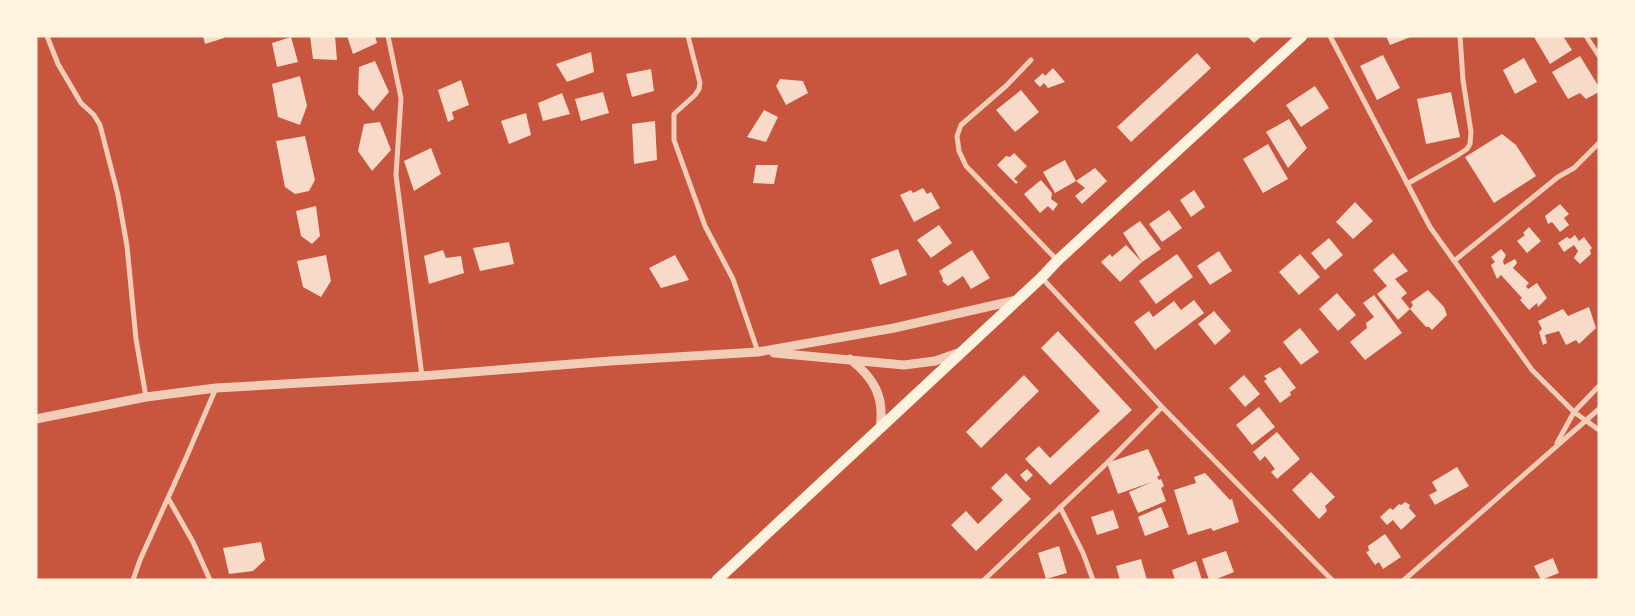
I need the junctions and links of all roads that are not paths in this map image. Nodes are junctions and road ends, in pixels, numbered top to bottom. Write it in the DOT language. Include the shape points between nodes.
graph roads {
  1 [pos="47,36"];
  2 [pos="388,36"];
  3 [pos="688,36"];
  4 [pos="1302,36"];
  5 [pos="1330,36"];
  6 [pos="1460,36"];
  7 [pos="1586,36"];
  8 [pos="1599,56"];
  9 [pos="1031,60"];
  10 [pos="1599,143"];
  11 [pos="1407,184"];
  12 [pos="1058,260"];
  13 [pos="1454,261"];
  14 [pos="1041,278"];
  15 [pos="1017,300"];
  16 [pos="758,352"];
  17 [pos="961,352"];
  18 [pos="850,359"];
  19 [pos="422,376"];
  20 [pos="1599,386"];
  21 [pos="216,388"];
  22 [pos="146,397"];
  23 [pos="1162,407"];
  24 [pos="1599,409"];
  25 [pos="1574,412"];
  26 [pos="36,419"];
  27 [pos="1586,421"];
  28 [pos="880,428"];
  29 [pos="1599,430"];
  30 [pos="1556,445"];
  31 [pos="168,498"];
  32 [pos="1060,507"];
  33 [pos="133,580"];
  34 [pos="210,580"];
  35 [pos="716,580"];
  36 [pos="984,580"];
  37 [pos="1093,580"];
  38 [pos="1332,580"];
  39 [pos="1404,580"];
  1 -- 22 [label="street" via="58,64 81,102 100,125 127,246 136,339"];
  2 -- 19 [label="street" via="402,98 396,175"];
  3 -- 16 [label="street" via="700,83 699,89 674,114 674,140 705,226 733,279"];
  4 -- 12 [label="main road"];
  5 -- 11 [label="street"];
  6 -- 11 [label="street" via="1470,144 1458,155"];
  7 -- 8 [label="street"];
  9 -- 12 [label="street" via="961,126 957,136 959,151 966,166"];
  10 -- 13 [label="street" via="1574,168 1558,177"];
  11 -- 13 [label="street" via="1430,227"];
  12 -- 14 [label="main road"];
  13 -- 25 [label="street" via="1532,370"];
  14 -- 15 [label="main road"];
  14 -- 23 [label="street"];
  15 -- 16 [label="street" via="894,328"];
  15 -- 17 [label="main road"];
  16 -- 18 [label="street"];
  16 -- 19 [label="street"];
  17 -- 18 [label="street" via="935,361 904,365"];
  17 -- 28 [label="main road"];
  18 -- 28 [label="street" via="864,370 879,396"];
  19 -- 21 [label="street"];
  20 -- 25 [label="street"];
  21 -- 22 [label="street"];
  21 -- 31 [label="street"];
  22 -- 26 [label="street"];
  23 -- 32 [label="street"];
  23 -- 38 [label="street"];
  24 -- 27 [label="street"];
  25 -- 27 [label="street"];
  25 -- 30 [label="street"];
  27 -- 29 [label="street"];
  27 -- 30 [label="street"];
  28 -- 35 [label="main road"];
  30 -- 39 [label="street"];
  31 -- 33 [label="street"];
  31 -- 34 [label="street"];
  32 -- 36 [label="street"];
  32 -- 37 [label="street" via="1084,553"];
}
